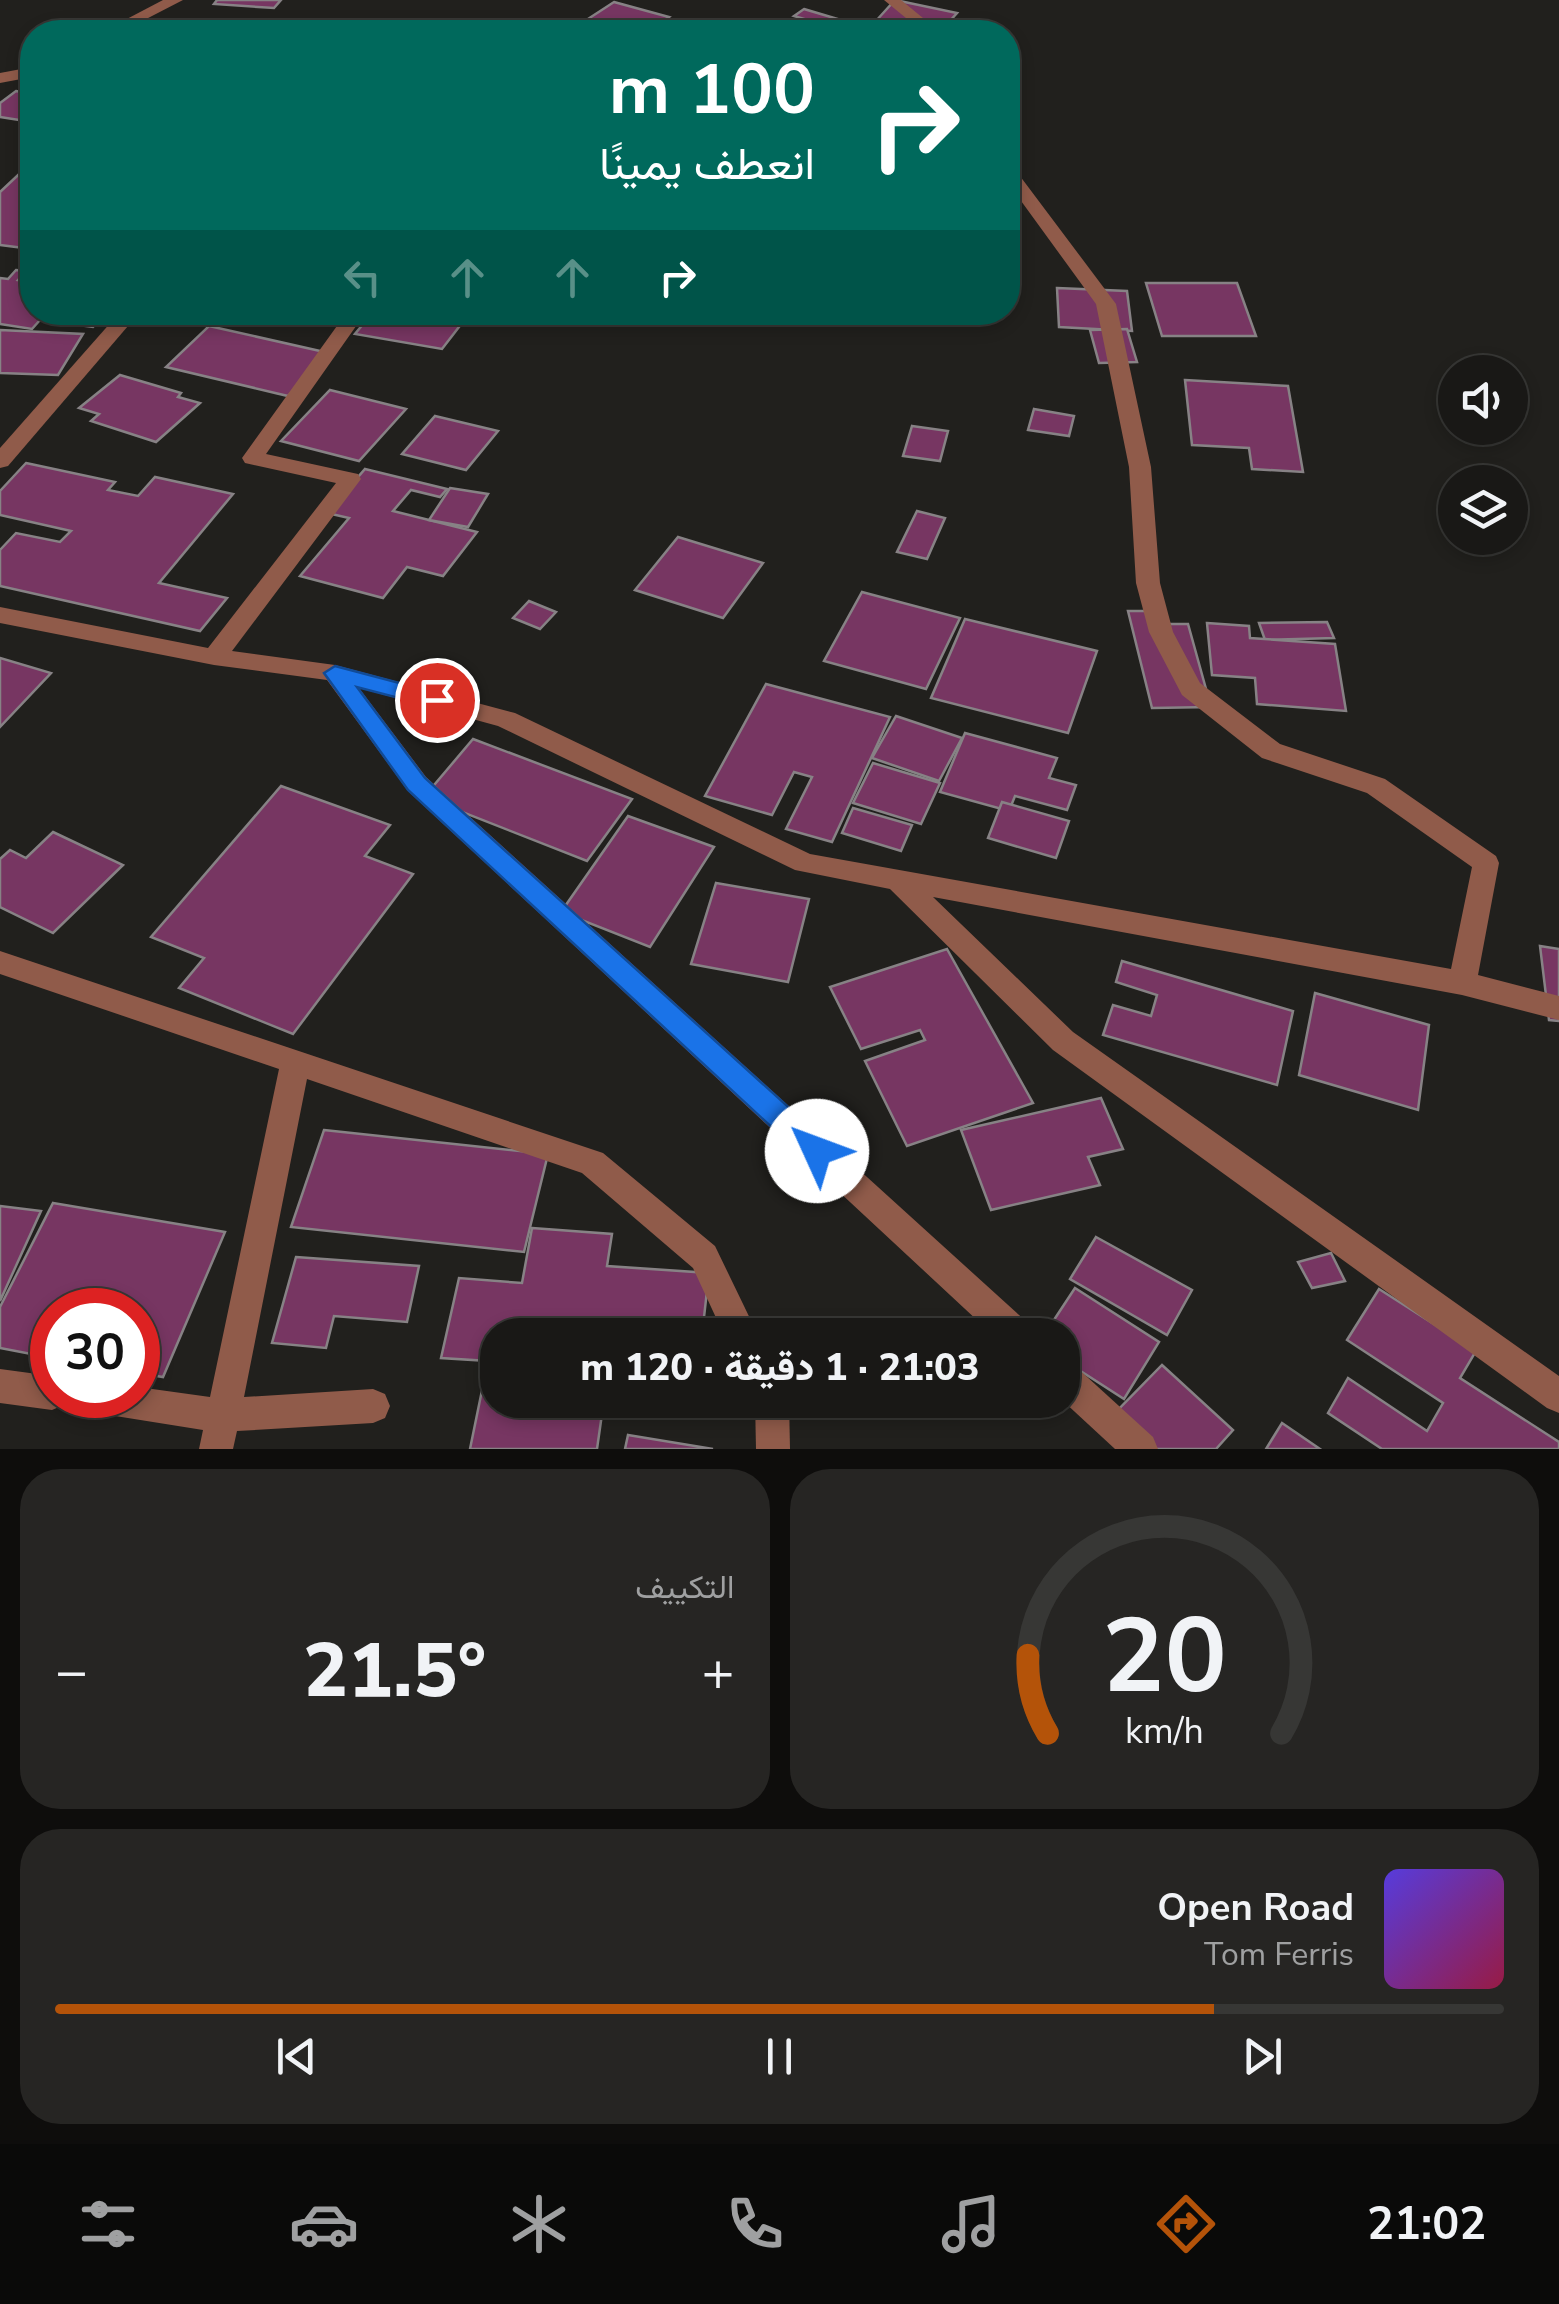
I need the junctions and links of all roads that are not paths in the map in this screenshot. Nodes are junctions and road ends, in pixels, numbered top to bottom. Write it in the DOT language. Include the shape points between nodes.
graph roads {
  1 [pos="174,0"];
  2 [pos="892,0"];
  3 [pos="134,20"];
  4 [pos="917,20"];
  5 [pos="1020,188"];
  6 [pos="120,325"];
  7 [pos="349,325"];
  8 [pos="0,461"];
  9 [pos="0,615"];
  10 [pos="214,657"];
  11 [pos="335,673"];
  12 [pos="899,880"];
  13 [pos="0,962"];
  14 [pos="1462,982"];
  15 [pos="1559,1008"];
  16 [pos="296,1066"];
  17 [pos="733,1318"];
  18 [pos="998,1318"];
  19 [pos="0,1386"];
  20 [pos="30,1390"];
  21 [pos="1080,1393"];
  22 [pos="1559,1396"];
  23 [pos="373,1406"];
  24 [pos="160,1417"];
  25 [pos="772,1418"];
  26 [pos="219,1432"];
  27 [pos="773,1449"];
  28 [pos="1141,1449"];
  1 -- 3 [label="street"];
  2 -- 4 [label="street"];
  5 -- 14 [label="street" via="1106,304 1140,468 1148,583 1160,632 1191,689 1271,751 1376,786 1486,863"];
  6 -- 8 [label="street"];
  7 -- 10 [label="street" via="253,458 350,479"];
  9 -- 10 [label="street"];
  10 -- 11 [label="street"];
  11 -- 12 [label="street" via="506,718 806,863"];
  11 -- 18 [label="street" via="416,784"];
  12 -- 14 [label="street"];
  12 -- 22 [label="street" via="1063,1041"];
  13 -- 16 [label="street"];
  14 -- 15 [label="street"];
  16 -- 17 [label="street" via="592,1164 704,1257"];
  16 -- 26 [label="street"];
  19 -- 20 [label="street"];
  21 -- 28 [label="street"];
  23 -- 26 [label="street"];
  24 -- 26 [label="street"];
  25 -- 27 [label="street"];
}
